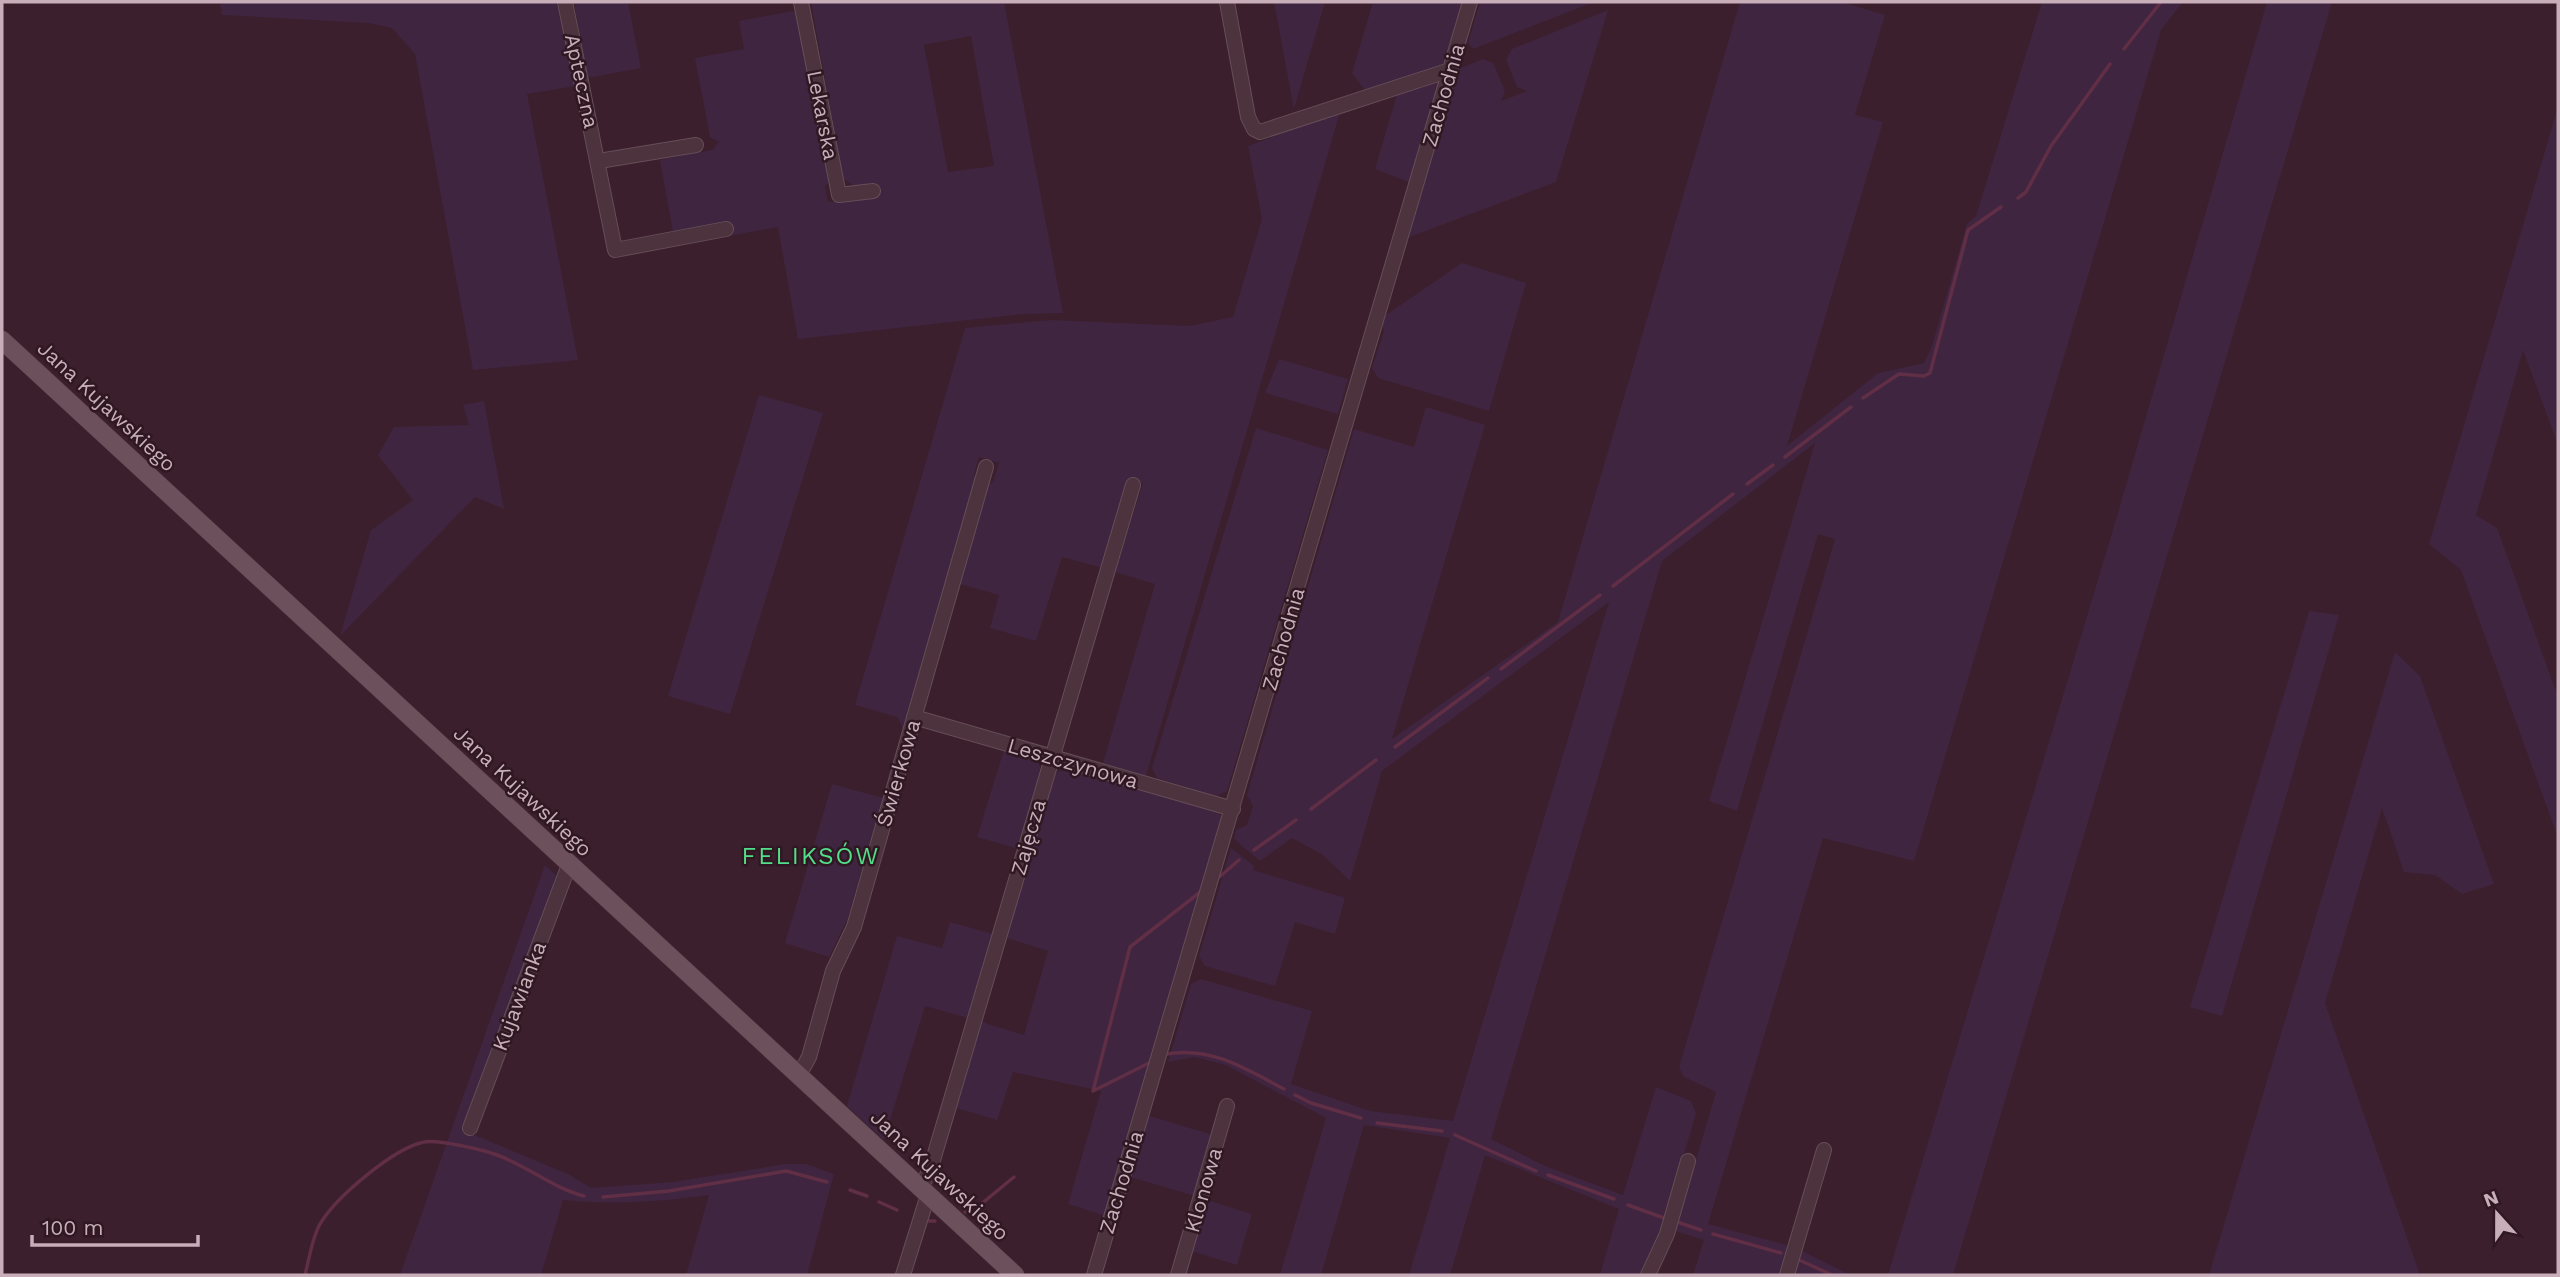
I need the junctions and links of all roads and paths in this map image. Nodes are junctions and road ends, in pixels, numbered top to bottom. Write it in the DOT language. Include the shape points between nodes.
graph roads {
  1 [pos="565,2"];
  2 [pos="800,2"];
  3 [pos="1227,2"];
  4 [pos="1470,2"];
  5 [pos="1450,71"];
  6 [pos="696,145"];
  7 [pos="599,161"];
  8 [pos="873,191"];
  9 [pos="726,229"];
  10 [pos="2,340"];
  11 [pos="986,467"];
  12 [pos="1133,485"];
  13 [pos="914,717"];
  14 [pos="1052,756"];
  15 [pos="1233,809"];
  16 [pos="569,864"];
  17 [pos="799,1075"];
  18 [pos="1227,1106"];
  19 [pos="470,1128"];
  20 [pos="1824,1150"];
  21 [pos="1688,1161"];
  22 [pos="924,1191"];
  23 [pos="1011,1274"];
  24 [pos="904,1275"];
  25 [pos="1094,1275"];
  26 [pos="1178,1275"];
  27 [pos="1648,1275"];
  28 [pos="1787,1275"];
  1 -- 7 [label="street, Apteczna"];
  2 -- 8 [label="street, Lekarska" via="839,195"];
  3 -- 5 [label="street" via="1248,117 1260,132"];
  4 -- 5 [label="street, Zachodnia"];
  5 -- 15 [label="street, Zachodnia"];
  6 -- 7 [label="street"];
  7 -- 9 [label="street, Apteczna" via="615,250"];
  10 -- 16 [label="main road, Jana Kujawskiego"];
  11 -- 13 [label="street, Świerkowa"];
  12 -- 14 [label="street, Zajęcza"];
  13 -- 14 [label="street, Leszczynowa"];
  13 -- 17 [label="street, Świerkowa" via="854,927 833,971 809,1057"];
  14 -- 15 [label="street, Leszczynowa"];
  14 -- 22 [label="street, Zajęcza"];
  15 -- 25 [label="street, Zachodnia"];
  16 -- 17 [label="main road, Jana Kujawskiego"];
  16 -- 19 [label="street, Kujawianka"];
  17 -- 22 [label="main road, Jana Kujawskiego"];
  18 -- 26 [label="street, Klonowa"];
  20 -- 28 [label="street"];
  21 -- 27 [label="street" via="1667,1234"];
  22 -- 23 [label="main road, Jana Kujawskiego"];
  22 -- 24 [label="street, Zajęcza"];
}
